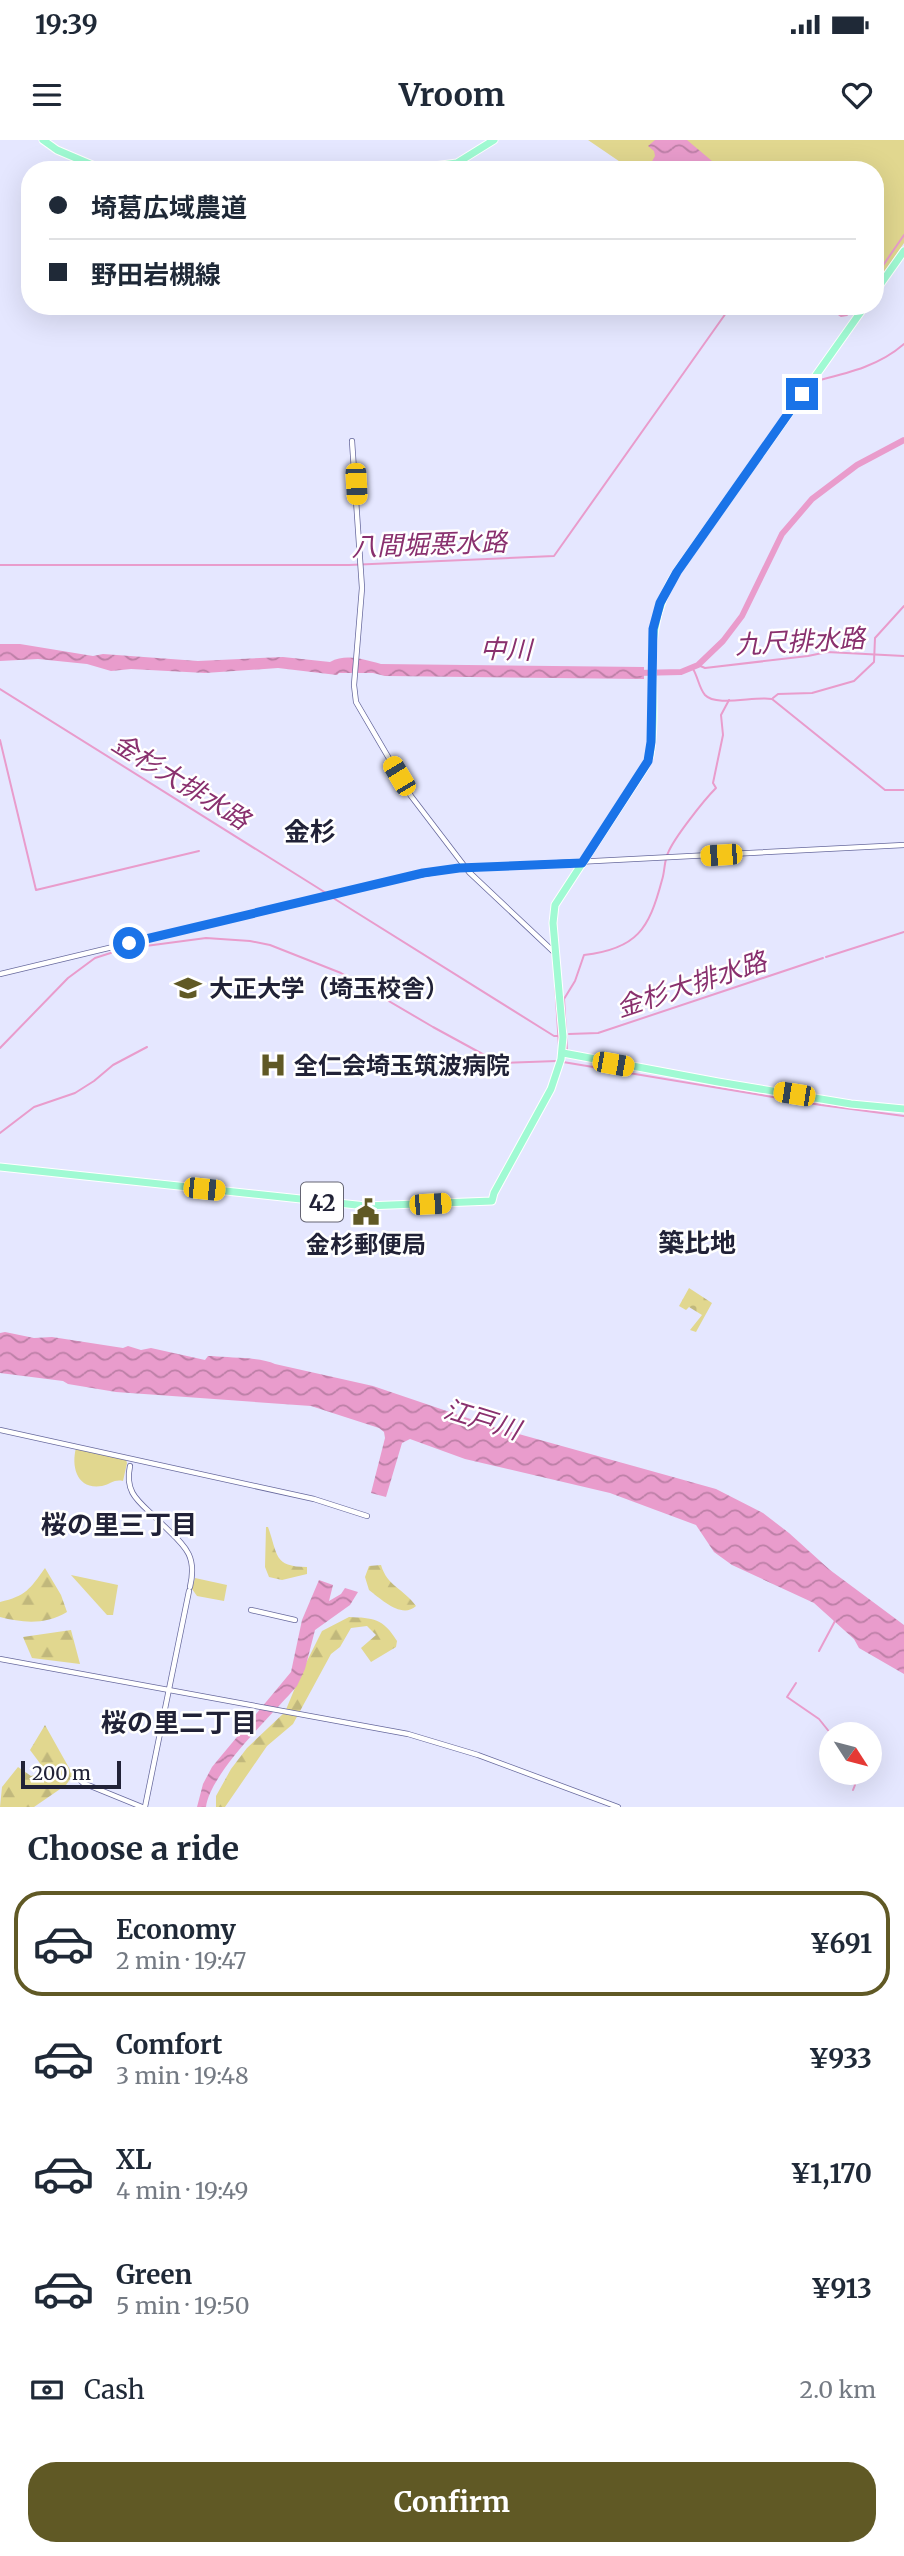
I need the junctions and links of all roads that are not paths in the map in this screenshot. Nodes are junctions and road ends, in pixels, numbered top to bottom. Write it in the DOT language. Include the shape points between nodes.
graph roads {
  1 [pos="43,140"];
  2 [pos="494,140"];
  3 [pos="83,161"];
  4 [pos="460,161"];
  5 [pos="904,251"];
  6 [pos="884,279"];
  7 [pos="858,315"];
  8 [pos="352,441"];
  9 [pos="904,845"];
  10 [pos="582,863"];
  11 [pos="466,868"];
  12 [pos="556,954"];
  13 [pos="0,974"];
  14 [pos="561,1059"];
  15 [pos="904,1110"];
  16 [pos="0,1167"];
  17 [pos="0,1430"];
  18 [pos="131,1462"];
  19 [pos="368,1516"];
  20 [pos="251,1610"];
  21 [pos="295,1620"];
  22 [pos="0,1659"];
  23 [pos="169,1689"];
  24 [pos="78,1778"];
  25 [pos="144,1807"];
  26 [pos="618,1807"];
  1 -- 3 [label="main road"];
  2 -- 4 [label="main road"];
  5 -- 6 [label="main road"];
  7 -- 10 [label="main road" via="669,583 654,623 648,761"];
  8 -- 11 [label="street" via="363,597 355,696 411,796"];
  9 -- 10 [label="street"];
  10 -- 11 [label="street"];
  10 -- 12 [label="main road" via="555,905"];
  11 -- 12 [label="street"];
  11 -- 13 [label="street" via="396,879"];
  12 -- 14 [label="main road"];
  14 -- 15 [label="main road"];
  14 -- 16 [label="main road, 42" via="551,1089 492,1201 366,1206"];
  17 -- 18 [label="street"];
  18 -- 19 [label="street" via="314,1499"];
  18 -- 23 [label="street" via="128,1480 132,1494 190,1554 193,1566"];
  20 -- 21 [label="street"];
  22 -- 23 [label="street"];
  23 -- 25 [label="street"];
  23 -- 26 [label="street" via="377,1727 453,1746"];
  24 -- 25 [label="street"];
}
